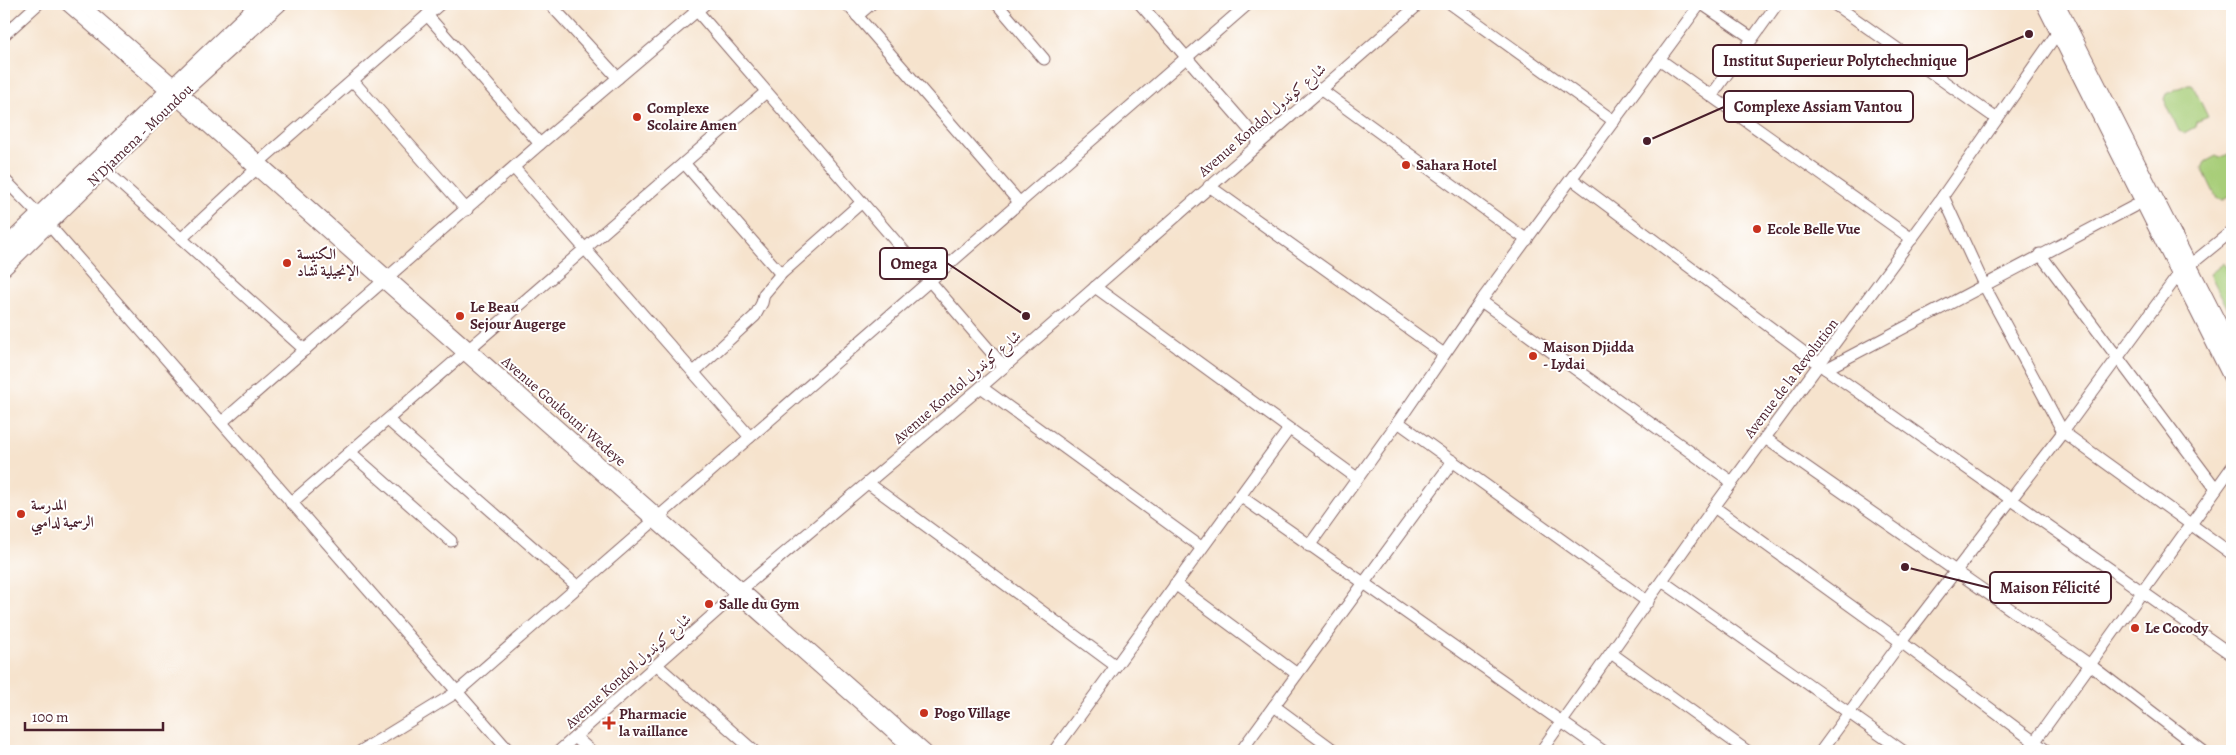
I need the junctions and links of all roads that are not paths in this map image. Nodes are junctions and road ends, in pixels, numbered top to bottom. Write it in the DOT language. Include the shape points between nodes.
graph roads {
  1 [pos="38,4"];
  2 [pos="66,4"];
  3 [pos="82,4"];
  4 [pos="259,4"];
  5 [pos="279,4"];
  6 [pos="440,4"];
  7 [pos="550,4"];
  8 [pos="847,4"];
  9 [pos="871,4"];
  10 [pos="997,4"];
  11 [pos="1140,4"];
  12 [pos="1248,4"];
  13 [pos="1419,4"];
  14 [pos="1451,4"];
  15 [pos="1701,4"];
  16 [pos="1777,4"];
  17 [pos="1834,4"];
  18 [pos="2044,4"];
  19 [pos="2056,4"];
  20 [pos="698,6"];
  21 [pos="427,15"];
  22 [pos="857,16"];
  23 [pos="2062,29"];
  24 [pos="4,35"];
  25 [pos="1752,38"];
  26 [pos="1187,57"];
  27 [pos="1044,59"];
  28 [pos="1659,59"];
  29 [pos="618,78"];
  30 [pos="353,81"];
  31 [pos="1320,89"];
  32 [pos="174,92"];
  33 [pos="766,92"];
  34 [pos="1712,95"];
  35 [pos="1997,119"];
  36 [pos="1614,121"];
  37 [pos="1260,142"];
  38 [pos="540,144"];
  39 [pos="684,163"];
  40 [pos="257,166"];
  41 [pos="514,168"];
  42 [pos="104,169"];
  43 [pos="4,178"];
  44 [pos="1572,179"];
  45 [pos="1209,186"];
  46 [pos="1943,196"];
  47 [pos="862,202"];
  48 [pos="1019,202"];
  49 [pos="2142,202"];
  50 [pos="466,210"];
  51 [pos="44,220"];
  52 [pos="2232,231"];
  53 [pos="18,235"];
  54 [pos="182,238"];
  55 [pos="1912,238"];
  56 [pos="36,239"];
  57 [pos="1527,240"];
  58 [pos="4,243"];
  59 [pos="4,248"];
  60 [pos="586,248"];
  61 [pos="2040,254"];
  62 [pos="4,268"];
  63 [pos="2184,270"];
  64 [pos="781,274"];
  65 [pos="4,280"];
  66 [pos="386,280"];
  67 [pos="929,281"];
  68 [pos="1984,285"];
  69 [pos="1095,287"];
  70 [pos="1481,301"];
  71 [pos="305,350"];
  72 [pos="2232,350"];
  73 [pos="467,351"];
  74 [pos="1444,354"];
  75 [pos="2117,359"];
  76 [pos="1004,367"];
  77 [pos="1823,367"];
  78 [pos="694,372"];
  79 [pos="2232,379"];
  80 [pos="981,388"];
  81 [pos="388,420"];
  82 [pos="222,422"];
  83 [pos="1398,422"];
  84 [pos="1289,429"];
  85 [pos="2063,432"];
  86 [pos="750,436"];
  87 [pos="1765,438"];
  88 [pos="351,453"];
  89 [pos="1453,461"];
  90 [pos="2232,467"];
  91 [pos="1358,478"];
  92 [pos="1732,482"];
  93 [pos="868,483"];
  94 [pos="2216,489"];
  95 [pos="1240,496"];
  96 [pos="2010,499"];
  97 [pos="291,503"];
  98 [pos="1714,507"];
  99 [pos="656,519"];
  100 [pos="2190,525"];
  101 [pos="451,541"];
  102 [pos="1309,546"];
  103 [pos="1201,547"];
  104 [pos="2232,554"];
  105 [pos="1955,571"];
  106 [pos="1662,581"];
  107 [pos="1175,584"];
  108 [pos="1363,584"];
  109 [pos="578,587"];
  110 [pos="2142,590"];
  111 [pos="739,592"];
  112 [pos="1648,602"];
  113 [pos="1901,642"];
  114 [pos="1611,653"];
  115 [pos="2232,655"];
  116 [pos="2089,664"];
  117 [pos="657,665"];
  118 [pos="1116,666"];
  119 [pos="1297,674"];
  120 [pos="458,692"];
  121 [pos="1274,706"];
  122 [pos="1850,713"];
  123 [pos="1561,721"];
  124 [pos="575,737"];
  125 [pos="2031,747"];
  126 [pos="362,751"];
  127 [pos="509,751"];
  128 [pos="559,751"];
  129 [pos="591,751"];
  130 [pos="754,751"];
  131 [pos="921,751"];
  132 [pos="1054,751"];
  133 [pos="1241,751"];
  134 [pos="1336,751"];
  135 [pos="1541,751"];
  136 [pos="1603,751"];
  137 [pos="1747,751"];
  138 [pos="1821,751"];
  139 [pos="1903,751"];
  140 [pos="2047,751"];
  141 [pos="2203,751"];
  1 -- 24 [label="street"];
  2 -- 32 [label="street"];
  3 -- 32 [label="street"];
  4 -- 32 [label="main road, N'Djamena - Moundou"];
  5 -- 32 [label="main road, N'Djamena - Moundou"];
  6 -- 21 [label="street"];
  7 -- 29 [label="street"];
  8 -- 22 [label="street"];
  9 -- 22 [label="street"];
  10 -- 27 [label="street"];
  11 -- 26 [label="street"];
  12 -- 26 [label="street"];
  13 -- 31 [label="street, Avenue Kondol شارع كوندول"];
  14 -- 36 [label="street"];
  15 -- 25 [label="street"];
  15 -- 28 [label="street"];
  16 -- 25 [label="street"];
  17 -- 35 [label="street"];
  18 -- 23 [label="main road"];
  19 -- 23 [label="main road"];
  20 -- 29 [label="street"];
  20 -- 33 [label="street"];
  21 -- 30 [label="street"];
  21 -- 38 [label="street"];
  22 -- 48 [label="street"];
  23 -- 35 [label="street, Avenue de la Revolution"];
  23 -- 49 [label="main road"];
  23 -- 63 [label="main road"];
  25 -- 34 [label="street"];
  26 -- 37 [label="street"];
  26 -- 48 [label="street"];
  28 -- 34 [label="street"];
  28 -- 36 [label="street"];
  29 -- 38 [label="street"];
  30 -- 40 [label="street"];
  30 -- 50 [label="street"];
  31 -- 37 [label="street, Avenue Kondol شارع كوندول"];
  31 -- 57 [label="street"];
  32 -- 40 [label="street, Avenue Goukouni Wedeye"];
  32 -- 42 [label="main road, N'Djamena - Moundou"];
  32 -- 51 [label="main road, N'Djamena - Moundou"];
  33 -- 39 [label="street"];
  33 -- 47 [label="street"];
  34 -- 55 [label="street"];
  35 -- 46 [label="street, Avenue de la Revolution"];
  36 -- 44 [label="street"];
  37 -- 45 [label="street, Avenue Kondol شارع كوندول"];
  38 -- 41 [label="street"];
  39 -- 60 [label="street"];
  39 -- 64 [label="street"];
  40 -- 54 [label="street"];
  40 -- 66 [label="street, Avenue Goukouni Wedeye"];
  41 -- 50 [label="street"];
  41 -- 60 [label="street"];
  42 -- 51 [label="main road, N'Djamena - Moundou"];
  42 -- 54 [label="street"];
  43 -- 51 [label="street"];
  44 -- 57 [label="street"];
  44 -- 77 [label="street"];
  45 -- 69 [label="street, Avenue Kondol شارع كوندول"];
  45 -- 74 [label="street"];
  46 -- 55 [label="street, Avenue de la Revolution"];
  46 -- 68 [label="street"];
  47 -- 64 [label="street"];
  47 -- 67 [label="street"];
  48 -- 67 [label="street"];
  49 -- 61 [label="street"];
  49 -- 63 [label="main road"];
  50 -- 66 [label="street"];
  51 -- 53 [label="main road, N'Djamena - Moundou"];
  51 -- 56 [label="main road, N'Djamena - Moundou"];
  51 -- 82 [label="street"];
  52 -- 63 [label="street"];
  53 -- 58 [label="main road"];
  53 -- 59 [label="main road, N'Djamena - Moundou"];
  54 -- 71 [label="street"];
  55 -- 77 [label="street, Avenue de la Revolution"];
  56 -- 62 [label="main road, N'Djamena - Moundou"];
  56 -- 65 [label="main road" via="19,265"];
  57 -- 70 [label="street"];
  60 -- 73 [label="street"];
  60 -- 78 [label="street"];
  61 -- 68 [label="street"];
  61 -- 75 [label="street"];
  63 -- 72 [label="main road"];
  63 -- 75 [label="street"];
  63 -- 79 [label="main road"];
  64 -- 78 [label="street" via="764,294 755,316"];
  66 -- 71 [label="street"];
  66 -- 73 [label="street, Avenue Goukouni Wedeye"];
  67 -- 76 [label="street"];
  67 -- 86 [label="street"];
  68 -- 77 [label="street"];
  68 -- 85 [label="street"];
  69 -- 76 [label="street, Avenue Kondol شارع كوندول"];
  69 -- 84 [label="street"];
  70 -- 74 [label="street"];
  70 -- 92 [label="street"];
  71 -- 82 [label="street"];
  73 -- 81 [label="street"];
  73 -- 99 [label="street, Avenue Goukouni Wedeye"];
  74 -- 83 [label="street"];
  75 -- 85 [label="street"];
  75 -- 94 [label="street"];
  76 -- 80 [label="street, Avenue Kondol شارع كوندول"];
  77 -- 87 [label="street, Avenue de la Revolution"];
  77 -- 96 [label="street"];
  78 -- 86 [label="street"];
  80 -- 93 [label="street, Avenue Kondol شارع كوندول"];
  80 -- 103 [label="street"];
  81 -- 88 [label="street"];
  81 -- 109 [label="street"];
  82 -- 97 [label="street"];
  83 -- 89 [label="street"];
  83 -- 91 [label="street"];
  84 -- 91 [label="street"];
  84 -- 95 [label="street"];
  85 -- 96 [label="street"];
  85 -- 100 [label="street"];
  86 -- 99 [label="street"];
  87 -- 92 [label="street, Avenue de la Revolution"];
  87 -- 105 [label="street"];
  88 -- 97 [label="street"];
  88 -- 101 [label="street"];
  89 -- 108 [label="street"];
  89 -- 112 [label="street"];
  90 -- 94 [label="street"];
  91 -- 102 [label="street"];
  92 -- 98 [label="street, Avenue de la Revolution"];
  93 -- 111 [label="street, Avenue Kondol شارع كوندول"];
  93 -- 118 [label="street"];
  94 -- 100 [label="street"];
  95 -- 102 [label="street"];
  95 -- 103 [label="street"];
  96 -- 105 [label="street"];
  96 -- 110 [label="street"];
  97 -- 120 [label="street"];
  98 -- 106 [label="street, Avenue de la Revolution"];
  98 -- 113 [label="street"];
  99 -- 109 [label="street"];
  99 -- 111 [label="street, Avenue Goukouni Wedeye"];
  100 -- 104 [label="street"];
  100 -- 110 [label="street"];
  102 -- 108 [label="street"];
  103 -- 107 [label="street"];
  105 -- 113 [label="street"];
  105 -- 116 [label="street"];
  106 -- 112 [label="street, Avenue de la Revolution"];
  106 -- 122 [label="street"];
  107 -- 118 [label="street"];
  107 -- 119 [label="street"];
  108 -- 119 [label="street"];
  108 -- 123 [label="street"];
  109 -- 120 [label="street"];
  110 -- 115 [label="street"];
  110 -- 116 [label="street"];
  111 -- 117 [label="street, Avenue Kondol شارع كوندول"];
  111 -- 131 [label="street, Avenue Goukouni Wedeye"];
  112 -- 114 [label="street, Avenue de la Revolution"];
  113 -- 122 [label="street"];
  113 -- 125 [label="street"];
  114 -- 123 [label="street, Avenue de la Revolution"];
  114 -- 137 [label="street"];
  116 -- 125 [label="street"];
  116 -- 141 [label="street"];
  117 -- 124 [label="street, Avenue Kondol شارع كوندول"];
  117 -- 130 [label="street"];
  118 -- 132 [label="street"];
  119 -- 121 [label="street"];
  120 -- 126 [label="street"];
  120 -- 127 [label="street"];
  121 -- 133 [label="street"];
  121 -- 134 [label="street"];
  122 -- 138 [label="street"];
  122 -- 139 [label="street"];
  123 -- 135 [label="street, Avenue de la Revolution"];
  123 -- 136 [label="street"];
  124 -- 128 [label="street, Avenue Kondol شارع كوندول"];
  124 -- 129 [label="street"];
  125 -- 140 [label="street"];
}
